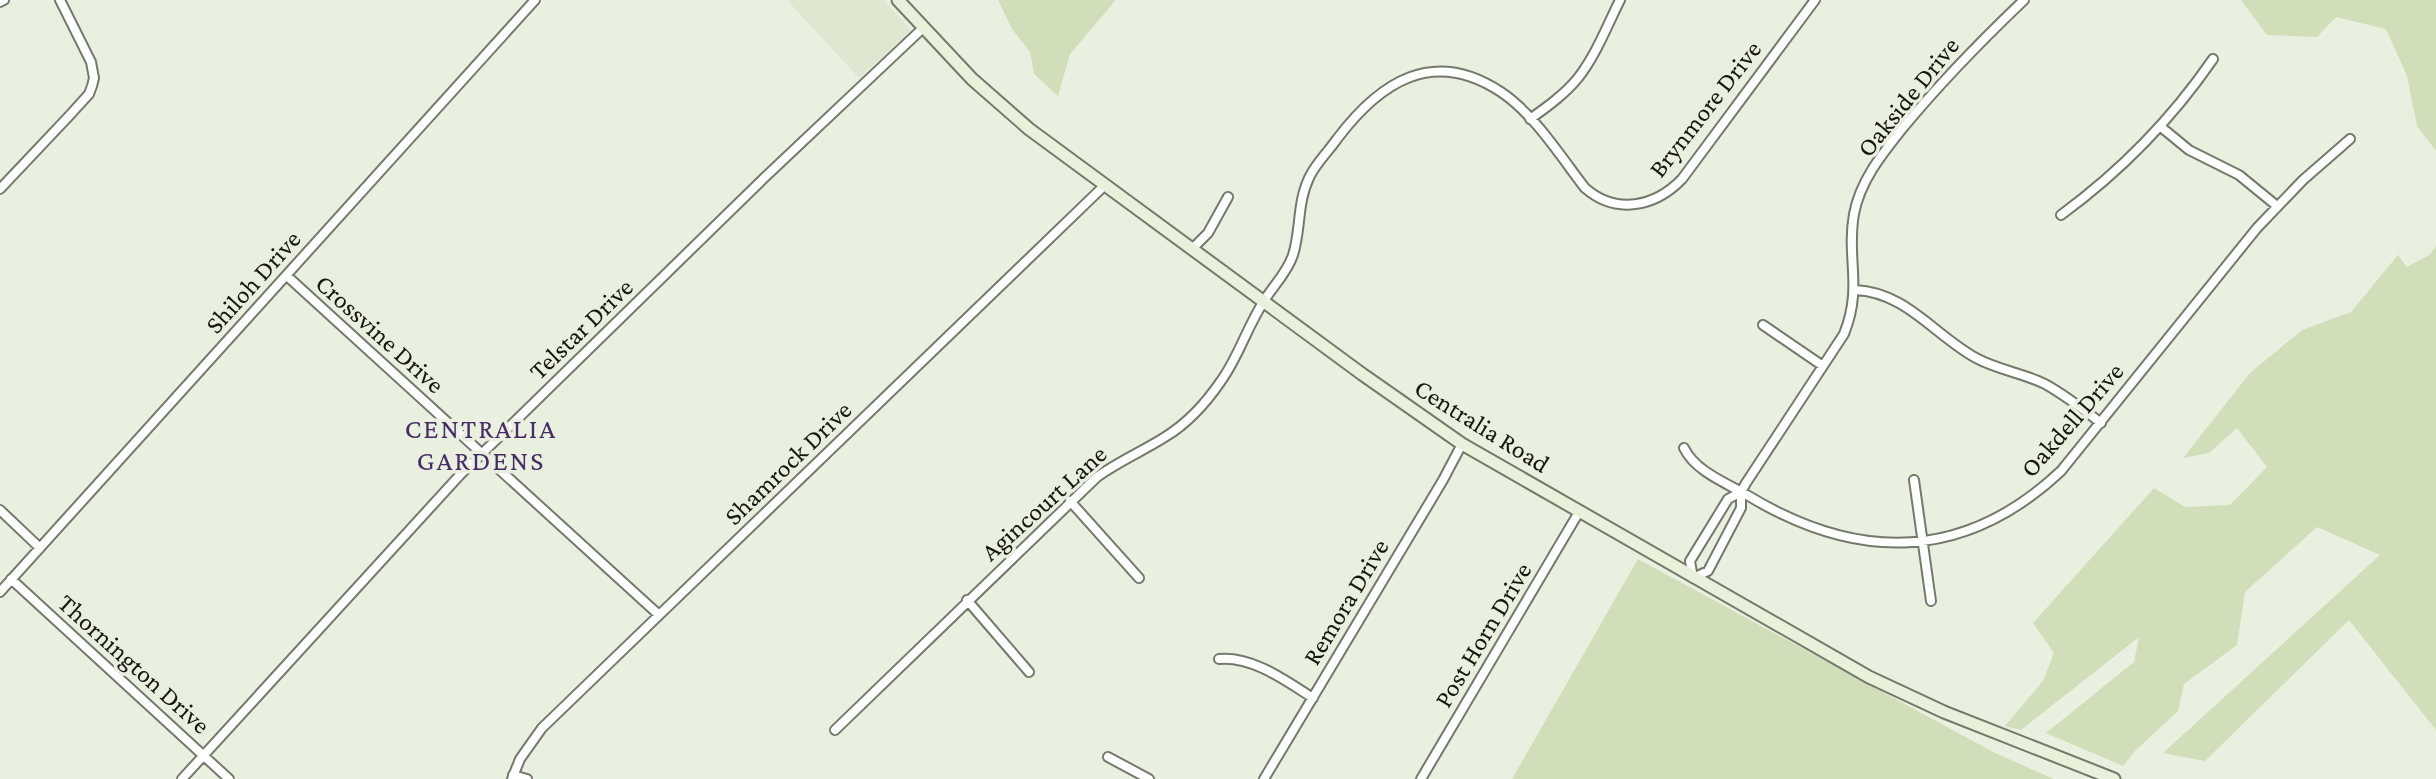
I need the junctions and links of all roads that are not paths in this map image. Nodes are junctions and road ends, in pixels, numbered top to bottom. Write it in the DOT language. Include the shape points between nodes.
graph roads {
  1 [pos="60,0"];
  2 [pos="535,0"];
  3 [pos="898,0"];
  4 [pos="1620,0"];
  5 [pos="1815,0"];
  6 [pos="2024,0"];
  7 [pos="923,28"];
  8 [pos="2213,59"];
  9 [pos="1530,119"];
  10 [pos="2161,127"];
  11 [pos="2350,139"];
  12 [pos="1105,185"];
  13 [pos="0,189"];
  14 [pos="1228,197"];
  15 [pos="2277,206"];
  16 [pos="2061,215"];
  17 [pos="1193,248"];
  18 [pos="287,276"];
  19 [pos="1855,290"];
  20 [pos="1264,300"];
  21 [pos="1763,325"];
  22 [pos="1823,366"];
  23 [pos="2101,423"];
  24 [pos="1462,444"];
  25 [pos="1684,448"];
  26 [pos="482,453"];
  27 [pos="1914,480"];
  28 [pos="1741,492"];
  29 [pos="1070,501"];
  30 [pos="0,510"];
  31 [pos="1579,512"];
  32 [pos="1923,540"];
  33 [pos="40,548"];
  34 [pos="1139,578"];
  35 [pos="1693,578"];
  36 [pos="11,579"];
  37 [pos="0,592"];
  38 [pos="967,600"];
  39 [pos="1931,601"];
  40 [pos="659,615"];
  41 [pos="1219,659"];
  42 [pos="1029,672"];
  43 [pos="1313,698"];
  44 [pos="835,730"];
  45 [pos="205,755"];
  46 [pos="1108,757"];
  47 [pos="512,777"];
  48 [pos="182,779"];
  49 [pos="229,779"];
  50 [pos="527,779"];
  51 [pos="1149,779"];
  52 [pos="1264,779"];
  53 [pos="1421,779"];
  54 [pos="2114,779"];
  1 -- 13 [label="street" via="91,62 92,86"];
  2 -- 18 [label="street, Shiloh Drive"];
  3 -- 7 [label="main road, Centralia Road"];
  4 -- 9 [label="street" via="1578,79"];
  5 -- 9 [label="street, Brynmore Drive" via="1682,179 1658,199 1622,205 1595,197"];
  6 -- 19 [label="street, Oakside Drive" via="1931,93 1877,162 1861,190 1852,227"];
  7 -- 12 [label="main road, Centralia Road" via="997,102"];
  7 -- 26 [label="street, Telstar Drive"];
  8 -- 10 [label="street"];
  9 -- 20 [label="street, Brynmore Drive" via="1503,93 1457,72 1428,71 1387,87 1353,118 1310,176 1301,198 1293,256"];
  10 -- 15 [label="street" via="2189,150 2239,175"];
  10 -- 16 [label="street"];
  11 -- 15 [label="street, Oakdell Drive"];
  12 -- 17 [label="main road, Centralia Road"];
  12 -- 40 [label="street, Shamrock Drive"];
  14 -- 17 [label="street"];
  15 -- 23 [label="street, Oakdell Drive"];
  17 -- 20 [label="main road, Centralia Road"];
  18 -- 26 [label="street, Crossvine Drive"];
  18 -- 33 [label="street, Shiloh Drive"];
  19 -- 22 [label="street, Oakside Drive" via="1844,334"];
  19 -- 23 [label="street" via="1903,304 1961,349 2045,384"];
  20 -- 24 [label="main road, Centralia Road"];
  20 -- 29 [label="street, Agincourt Lane" via="1223,378 1198,410 1169,435 1106,470"];
  21 -- 22 [label="street"];
  22 -- 28 [label="street, Oakside Drive"];
  23 -- 32 [label="street, Oakdell Drive" via="2061,471 2026,501 1976,527"];
  24 -- 31 [label="main road, Centralia Road"];
  24 -- 43 [label="street, Remora Drive"];
  25 -- 28 [label="street, Oakdell Drive" via="1697,466"];
  26 -- 40 [label="street, Crossvine Drive"];
  26 -- 45 [label="street, Telstar Drive"];
  27 -- 32 [label="street"];
  28 -- 32 [label="street, Oakdell Drive" via="1828,534 1869,542"];
  28 -- 35 [label="street, Oakside Drive" via="1741,508 1708,571"];
  28 -- 35 [label="street, Oakside Drive" via="1728,499 1690,561"];
  29 -- 34 [label="street"];
  29 -- 38 [label="street, Agincourt Lane"];
  30 -- 33 [label="street"];
  31 -- 35 [label="main road, Centralia Road"];
  31 -- 53 [label="street, Post Horn Drive"];
  32 -- 39 [label="street"];
  33 -- 36 [label="street, Shiloh Drive"];
  35 -- 54 [label="main road, Centralia Road" via="1893,689"];
  36 -- 37 [label="street, Shiloh Drive"];
  36 -- 45 [label="street, Thornington Drive"];
  38 -- 42 [label="street"];
  38 -- 44 [label="street, Agincourt Lane"];
  40 -- 47 [label="street, Shamrock Drive" via="542,728"];
  41 -- 43 [label="street" via="1247,662"];
  43 -- 52 [label="street, Remora Drive"];
  45 -- 48 [label="street, Telstar Drive"];
  45 -- 49 [label="street, Thornington Drive"];
  46 -- 51 [label="street"];
  47 -- 50 [label="street"];
}
